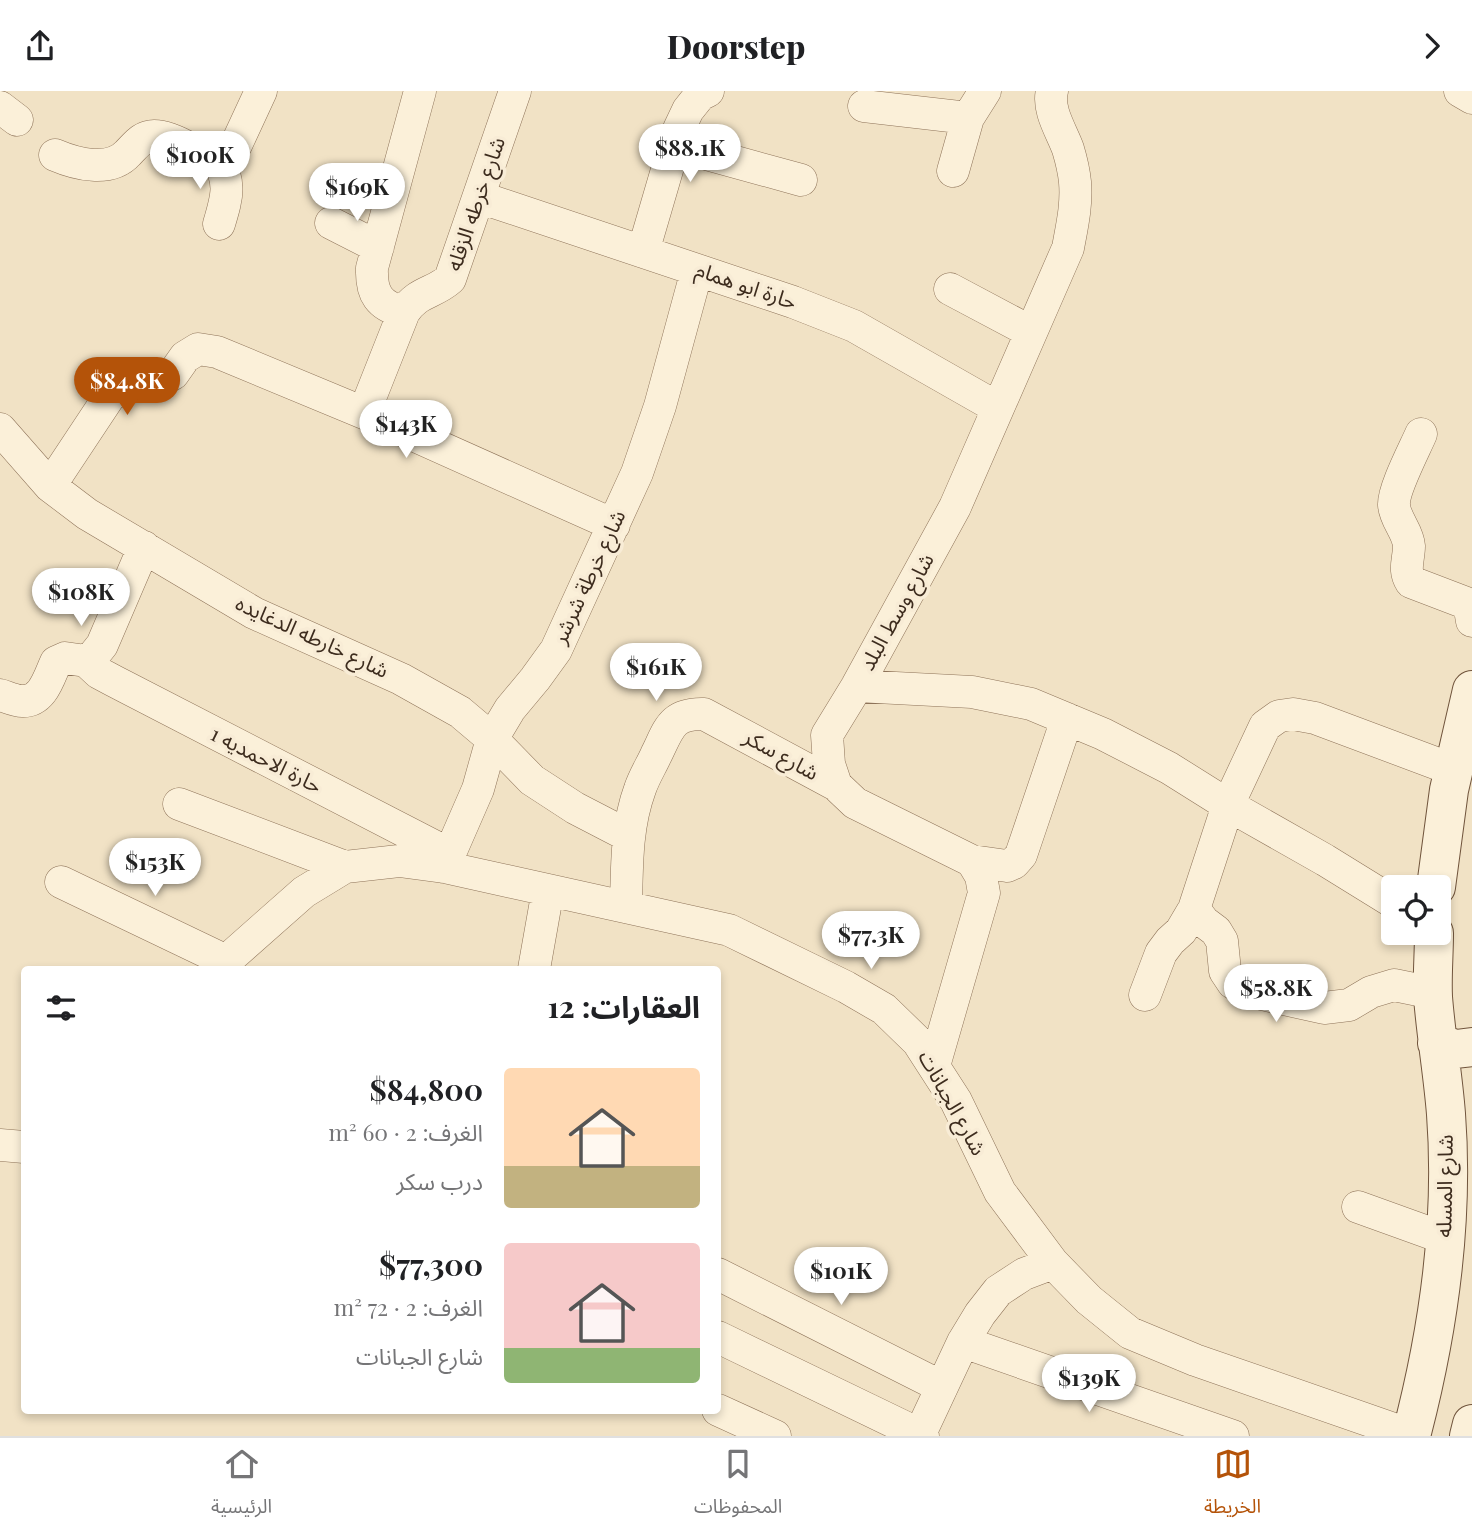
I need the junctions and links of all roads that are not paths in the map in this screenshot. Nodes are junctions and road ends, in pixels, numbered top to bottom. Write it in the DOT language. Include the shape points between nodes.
graph roads {
  1 [pos="261,91"];
  2 [pos="420,91"];
  3 [pos="515,91"];
  4 [pos="708,91"];
  5 [pos="985,91"];
  6 [pos="1460,91"];
  7 [pos="1046,93"];
  8 [pos="1472,98"];
  9 [pos="864,106"];
  10 [pos="968,118"];
  11 [pos="674,145"];
  12 [pos="216,154"];
  13 [pos="55,155"];
  14 [pos="953,171"];
  15 [pos="801,180"];
  16 [pos="479,197"];
  17 [pos="331,223"];
  18 [pos="219,224"];
  19 [pos="378,247"];
  20 [pos="643,251"];
  21 [pos="697,270"];
  22 [pos="950,289"];
  23 [pos="404,312"];
  24 [pos="1031,332"];
  25 [pos="998,408"];
  26 [pos="364,413"];
  27 [pos="1421,434"];
  28 [pos="1,435"];
  29 [pos="50,486"];
  30 [pos="614,525"];
  31 [pos="144,547"];
  32 [pos="1472,621"];
  33 [pos="86,661"];
  34 [pos="857,685"];
  35 [pos="1472,690"];
  36 [pos="0,695"];
  37 [pos="1067,719"];
  38 [pos="492,739"];
  39 [pos="1454,770"];
  40 [pos="836,785"];
  41 [pos="179,804"];
  42 [pos="1228,805"];
  43 [pos="629,836"];
  44 [pos="446,861"];
  45 [pos="972,861"];
  46 [pos="345,867"];
  47 [pos="1438,875"];
  48 [pos="61,882"];
  49 [pos="548,890"];
  50 [pos="1381,896"];
  51 [pos="626,907"];
  52 [pos="1195,909"];
  53 [pos="1434,945"];
  54 [pos="223,965"];
  55 [pos="535,966"];
  56 [pos="1433,993"];
  57 [pos="1145,995"];
  58 [pos="1455,1045"];
  59 [pos="934,1066"];
  60 [pos="1459,1105"];
  61 [pos="0,1145"];
  62 [pos="21,1147"];
  63 [pos="1358,1207"];
  64 [pos="1444,1238"];
  65 [pos="1053,1263"];
  66 [pos="721,1276"];
  67 [pos="721,1338"];
  68 [pos="963,1342"];
  69 [pos="942,1387"];
  70 [pos="721,1411"];
  71 [pos="1472,1424"];
  72 [pos="775,1436"];
  73 [pos="920,1436"];
  74 [pos="1233,1436"];
  75 [pos="1411,1436"];
  76 [pos="1469,1436"];
  1 -- 12 [label="street" via="236,145"];
  2 -- 19 [label="street"];
  3 -- 16 [label="street, شارع خرطه الزقله"];
  4 -- 11 [label="street" via="688,110"];
  5 -- 10 [label="street"];
  6 -- 8 [label="street"];
  7 -- 24 [label="street, شارع وسط البلد" via="1073,171 1075,214 1068,248"];
  9 -- 10 [label="street"];
  10 -- 14 [label="street"];
  11 -- 15 [label="street"];
  11 -- 20 [label="street"];
  12 -- 13 [label="street" via="200,153 164,136 150,136 112,162 73,163"];
  12 -- 18 [label="street" via="226,173 227,190"];
  16 -- 20 [label="street, حارة ابو همام"];
  16 -- 23 [label="street, شارع خرطه الزقله" via="450,279 420,295"];
  17 -- 19 [label="street"];
  19 -- 23 [label="street" via="371,283 389,308"];
  20 -- 21 [label="street, حارة ابو همام"];
  21 -- 25 [label="street, حارة ابو همام" via="854,326"];
  21 -- 30 [label="street, شارع خرطة شرشر" via="660,406"];
  22 -- 24 [label="street"];
  23 -- 26 [label="street"];
  24 -- 25 [label="street, شارع وسط البلد"];
  25 -- 34 [label="street, شارع وسط البلد" via="956,507"];
  26 -- 29 [label="street" via="217,352 198,349 173,374 158,382 121,387 109,397"];
  26 -- 30 [label="street"];
  27 -- 32 [label="street" via="1394,505 1409,545 1406,575 1410,582 1466,603"];
  28 -- 29 [label="street, شارع خارطه الدغايده"];
  29 -- 31 [label="street, شارع خارطه الدغايده"];
  30 -- 38 [label="street, شارع خرطة شرشر" via="556,650"];
  31 -- 33 [label="street" via="106,638"];
  31 -- 38 [label="street, شارع خارطه الدغايده" via="254,613 449,705"];
  33 -- 36 [label="street" via="65,658 57,662 34,699"];
  33 -- 44 [label="street, حارة الاحمديه 1" via="99,673"];
  34 -- 37 [label="street" via="972,692 1031,704"];
  34 -- 40 [label="street, شارع وسط البلد" via="827,736 828,764"];
  35 -- 39 [label="main road"];
  37 -- 42 [label="street" via="1169,768"];
  37 -- 45 [label="street" via="1021,855 1007,866"];
  38 -- 43 [label="street, شارع خارطه الدغايده" via="531,780"];
  38 -- 44 [label="street, شارع خرطة شرشر" via="478,789"];
  39 -- 42 [label="street" via="1315,718 1279,716 1265,726"];
  39 -- 47 [label="main road"];
  40 -- 43 [label="street, شارع سكر" via="704,714 690,713 676,720 640,788"];
  40 -- 45 [label="street" via="855,803"];
  41 -- 46 [label="street"];
  42 -- 50 [label="street"];
  42 -- 52 [label="street"];
  43 -- 51 [label="street, شارع سكر"];
  44 -- 46 [label="street, شارع الجبانات"];
  44 -- 49 [label="street, شارع الجبانات"];
  45 -- 59 [label="street" via="984,893"];
  46 -- 54 [label="street, شارع الجبانات" via="304,892"];
  48 -- 54 [label="street"];
  49 -- 51 [label="street, شارع الجبانات"];
  49 -- 55 [label="street"];
  51 -- 59 [label="street, شارع الجبانات" via="729,930 846,987 884,1009 918,1042"];
  52 -- 56 [label="street" via="1222,941 1226,971 1233,983 1248,992 1324,1008 1349,1005 1394,985"];
  52 -- 57 [label="street" via="1161,953"];
  53 -- 56 [label="main road, شارع المسله"];
  56 -- 58 [label="main road, شارع المسله"];
  58 -- 60 [label="main road, شارع المسله"];
  59 -- 65 [label="street, شارع الجبانات" via="1000,1192"];
  60 -- 64 [label="main road, شارع المسله" via="1447,1162"];
  61 -- 62 [label="street"];
  63 -- 64 [label="street"];
  64 -- 75 [label="main road, شارع المسله" via="1435,1319"];
  65 -- 68 [label="street" via="998,1291"];
  65 -- 75 [label="street, شارع الجبانات" via="1130,1333"];
  66 -- 69 [label="street"];
  67 -- 73 [label="street"];
  68 -- 69 [label="street"];
  68 -- 74 [label="street"];
  69 -- 73 [label="street"];
  70 -- 72 [label="street"];
  71 -- 76 [label="main road"];
}
